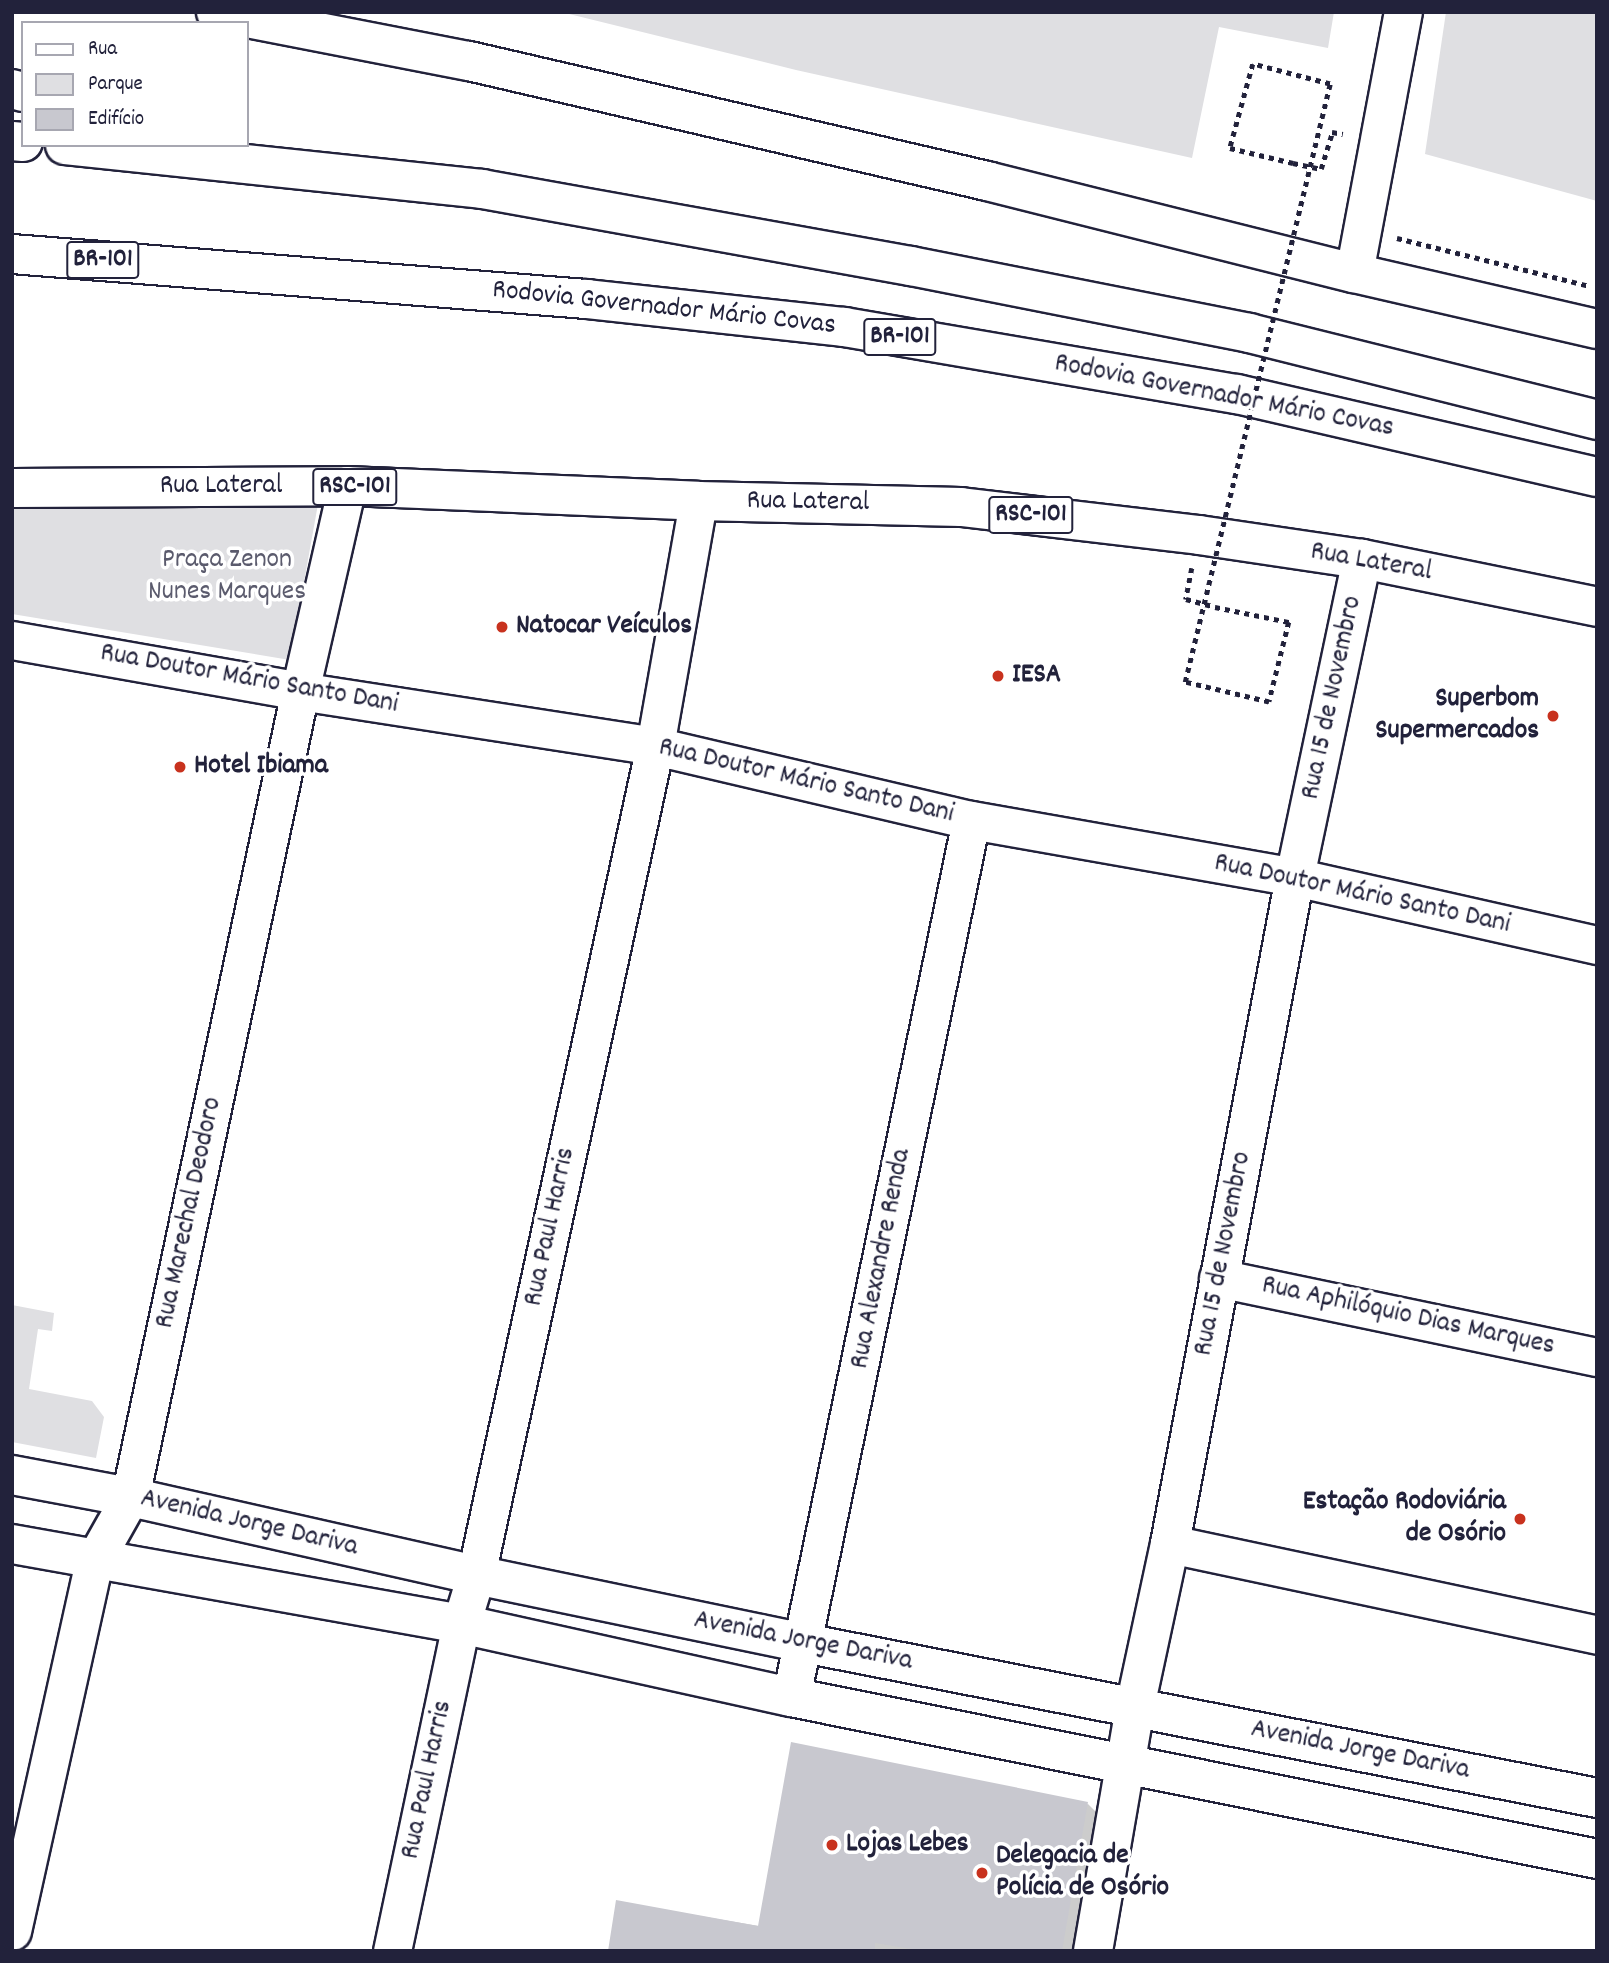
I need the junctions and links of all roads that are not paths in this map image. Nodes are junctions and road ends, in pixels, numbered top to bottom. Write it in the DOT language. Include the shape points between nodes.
graph roads {
  1 [pos="216,12"];
  2 [pos="1403,12"];
  3 [pos="248,142"];
  4 [pos="84,147"];
  5 [pos="482,189"];
  6 [pos="12,254"];
  7 [pos="1354,273"];
  8 [pos="1597,330"];
  9 [pos="1597,420"];
  10 [pos="1597,477"];
  11 [pos="347,486"];
  12 [pos="12,488"];
  13 [pos="698,501"];
  14 [pos="1362,559"];
  15 [pos="1597,607"];
  16 [pos="12,640"];
  17 [pos="300,691"];
  18 [pos="655,746"];
  19 [pos="971,821"];
  20 [pos="1295,877"];
  21 [pos="1597,945"];
  22 [pos="1218,1278"];
  23 [pos="1597,1357"];
  24 [pos="12,1475"];
  25 [pos="130,1497"];
  26 [pos="12,1544"];
  27 [pos="1170,1544"];
  28 [pos="94,1561"];
  29 [pos="476,1575"];
  30 [pos="461,1625"];
  31 [pos="1597,1635"];
  32 [pos="804,1643"];
  33 [pos="791,1697"];
  34 [pos="1135,1707"];
  35 [pos="1124,1764"];
  36 [pos="1597,1798"];
  37 [pos="1597,1859"];
  38 [pos="12,1931"];
  39 [pos="392,1951"];
  40 [pos="1093,1951"];
  1 -- 7 [label="main road" via="469,61 987,181"];
  2 -- 7 [label="street"];
  3 -- 5 [label="main road"];
  4 -- 5 [label="main road"];
  5 -- 9 [label="main road" via="1235,330"];
  6 -- 10 [label="main road, Rodovia Governador Mário Covas / BR-101" via="586,299 844,327 1237,394"];
  7 -- 8 [label="main road"];
  11 -- 12 [label="main road, Rua Lateral / RSC-101"];
  11 -- 13 [label="main road, Rua Lateral / RSC-101"];
  11 -- 17 [label="street, Rua Marechal Deodoro"];
  13 -- 14 [label="main road, Rua Lateral / RSC-101" via="961,507"];
  13 -- 18 [label="street, Rua Paul Harris"];
  14 -- 15 [label="main road, Rua Lateral / RSC-101"];
  14 -- 20 [label="main road, Rua 15 de Novembro"];
  16 -- 17 [label="street, Rua Doutor Mário Santo Dani"];
  17 -- 18 [label="street, Rua Doutor Mário Santo Dani"];
  17 -- 25 [label="street, Rua Marechal Deodoro"];
  18 -- 19 [label="street, Rua Doutor Mário Santo Dani"];
  18 -- 29 [label="street, Rua Paul Harris"];
  19 -- 20 [label="street, Rua Doutor Mário Santo Dani"];
  19 -- 32 [label="street, Rua Alexandre Renda"];
  20 -- 21 [label="street, Rua Doutor Mário Santo Dani"];
  20 -- 22 [label="main road, Rua 15 de Novembro"];
  22 -- 23 [label="street, Rua Aphilóquio Dias Marques"];
  22 -- 27 [label="main road, Rua 15 de Novembro"];
  24 -- 25 [label="main road, Avenida Jorge Dariva"];
  25 -- 28 [label="street, Rua Marechal Deodoro"];
  25 -- 29 [label="main road, Avenida Jorge Dariva"];
  26 -- 28 [label="main road, Avenida Jorge Dariva"];
  27 -- 31 [label="street"];
  27 -- 34 [label="main road, Rua 15 de Novembro"];
  28 -- 30 [label="main road, Avenida Jorge Dariva"];
  28 -- 38 [label="street, Rua Marechal Deodoro"];
  29 -- 30 [label="street, Rua Paul Harris"];
  29 -- 32 [label="main road, Avenida Jorge Dariva"];
  30 -- 33 [label="main road, Avenida Jorge Dariva"];
  30 -- 39 [label="street, Rua Paul Harris"];
  32 -- 33 [label="street, Rua Alexandre Renda"];
  32 -- 34 [label="main road, Avenida Jorge Dariva"];
  33 -- 35 [label="main road, Avenida Jorge Dariva"];
  34 -- 35 [label="main road, Rua 15 de Novembro"];
  34 -- 36 [label="main road, Avenida Jorge Dariva"];
  35 -- 37 [label="main road, Avenida Jorge Dariva"];
  35 -- 40 [label="main road, Rua 15 de Novembro"];
}
